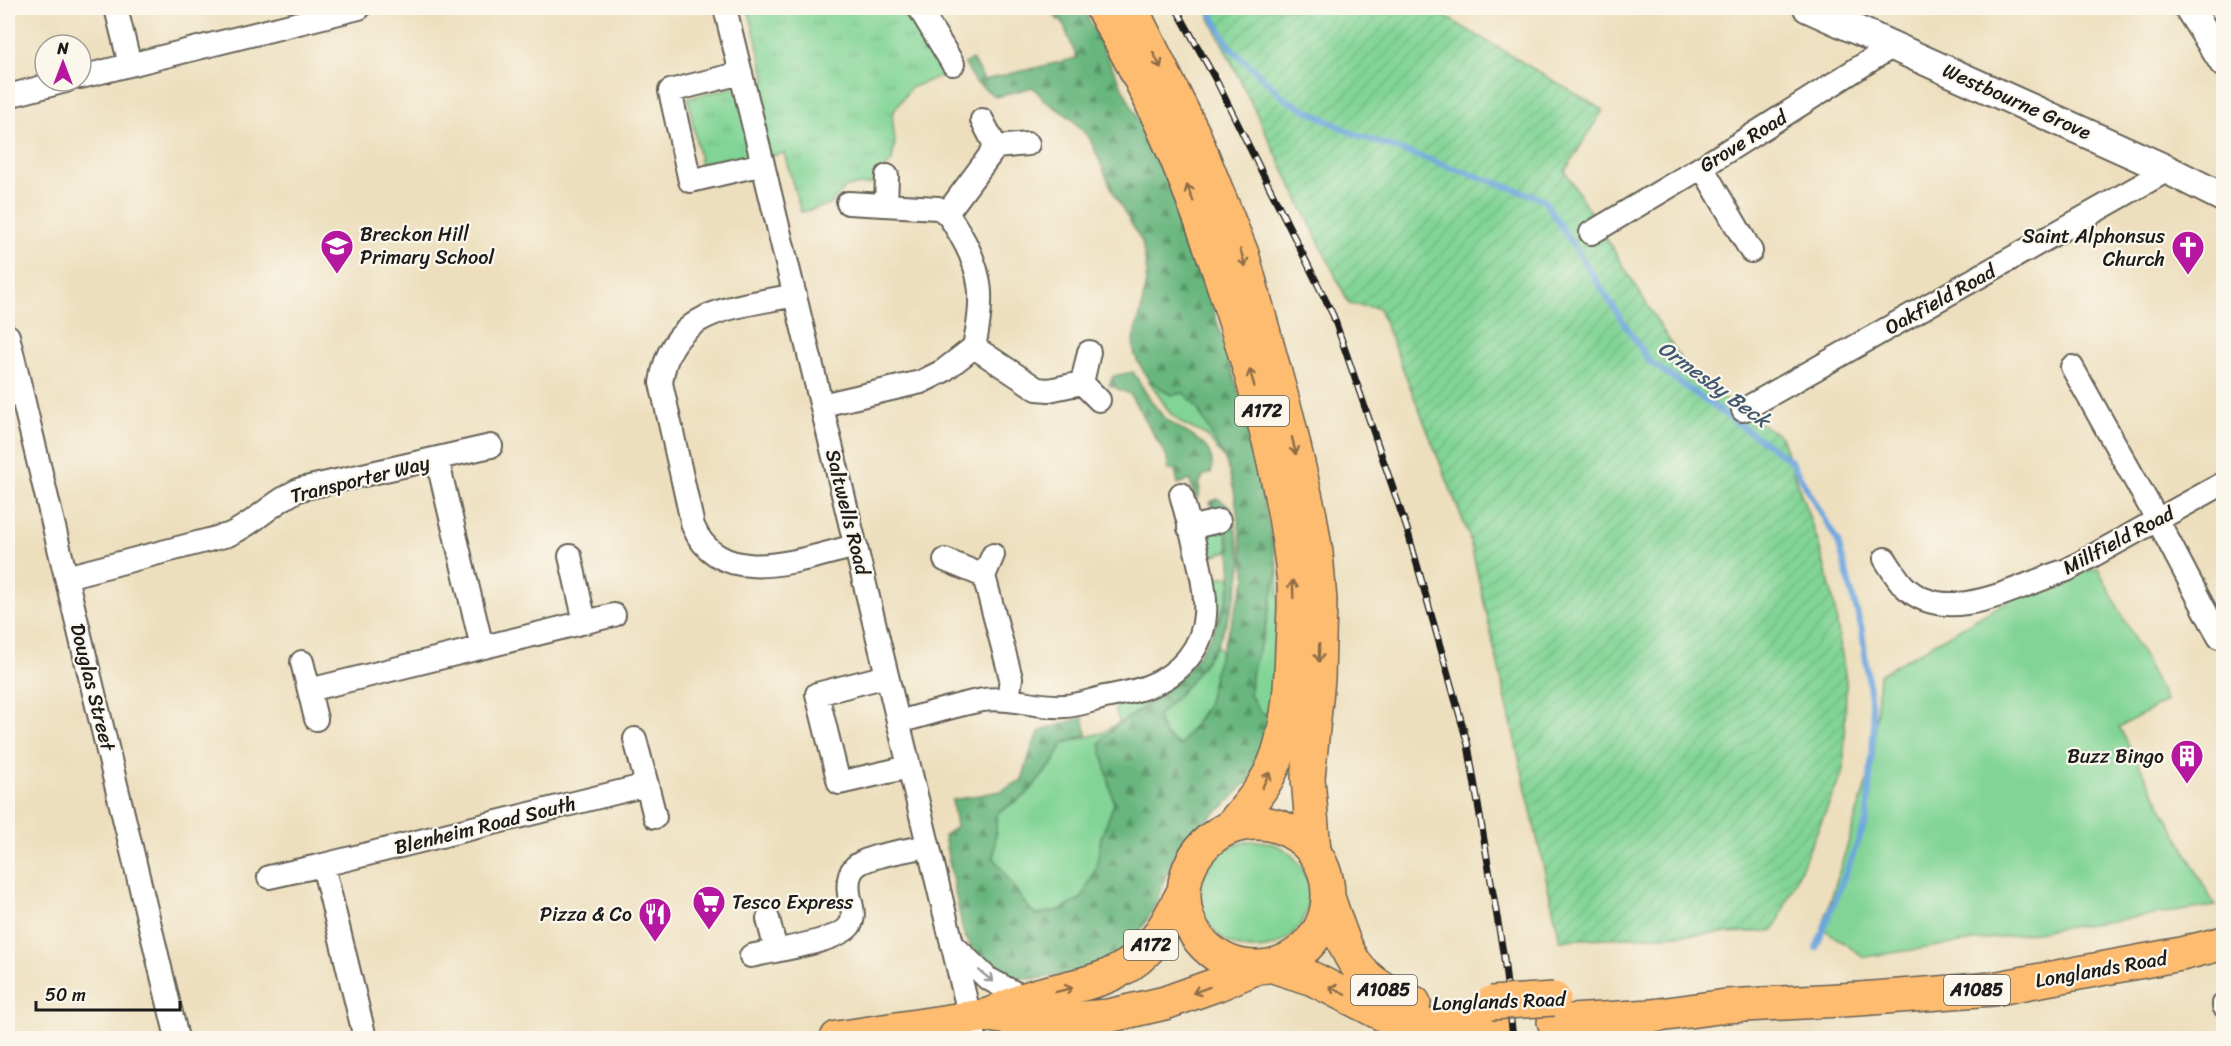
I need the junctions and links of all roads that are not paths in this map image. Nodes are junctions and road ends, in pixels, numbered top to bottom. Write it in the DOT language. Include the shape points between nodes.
graph roads {
  1 [pos="116,8"];
  2 [pos="359,8"];
  3 [pos="725,8"];
  4 [pos="919,8"];
  5 [pos="1102,8"];
  6 [pos="1131,8"];
  7 [pos="1808,8"];
  8 [pos="2189,8"];
  9 [pos="1893,46"];
  10 [pos="2223,63"];
  11 [pos="954,64"];
  12 [pos="130,65"];
  13 [pos="741,73"];
  14 [pos="93,74"];
  15 [pos="33,90"];
  16 [pos="8,96"];
  17 [pos="982,120"];
  18 [pos="1028,144"];
  19 [pos="996,147"];
  20 [pos="763,164"];
  21 [pos="1702,167"];
  22 [pos="2168,170"];
  23 [pos="887,176"];
  24 [pos="2223,198"];
  25 [pos="848,202"];
  26 [pos="886,205"];
  27 [pos="947,213"];
  28 [pos="1591,233"];
  29 [pos="1751,251"];
  30 [pos="795,295"];
  31 [pos="8,336"];
  32 [pos="974,348"];
  33 [pos="1089,352"];
  34 [pos="2072,368"];
  35 [pos="1082,383"];
  36 [pos="1099,400"];
  37 [pos="822,405"];
  38 [pos="1743,410"];
  39 [pos="490,446"];
  40 [pos="437,459"];
  41 [pos="2223,483"];
  42 [pos="1181,494"];
  43 [pos="2158,520"];
  44 [pos="1219,522"];
  45 [pos="1189,528"];
  46 [pos="856,546"];
  47 [pos="993,555"];
  48 [pos="570,556"];
  49 [pos="1885,559"];
  50 [pos="945,560"];
  51 [pos="984,576"];
  52 [pos="66,577"];
  53 [pos="614,615"];
  54 [pos="585,622"];
  55 [pos="2219,638"];
  56 [pos="483,647"];
  57 [pos="302,662"];
  58 [pos="887,676"];
  59 [pos="309,690"];
  60 [pos="1008,700"];
  61 [pos="316,719"];
  62 [pos="898,722"];
  63 [pos="635,739"];
  64 [pos="909,767"];
  65 [pos="647,785"];
  66 [pos="655,817"];
  67 [pos="1231,826"];
  68 [pos="928,846"];
  69 [pos="1314,851"];
  70 [pos="323,865"];
  71 [pos="269,877"];
  72 [pos="1183,893"];
  73 [pos="1329,900"];
  74 [pos="768,919"];
  75 [pos="2223,943"];
  76 [pos="952,944"];
  77 [pos="776,950"];
  78 [pos="751,956"];
  79 [pos="1264,967"];
  80 [pos="1026,999"];
  81 [pos="1492,1015"];
  82 [pos="978,1024"];
  83 [pos="177,1038"];
  84 [pos="365,1038"];
  85 [pos="837,1038"];
  1 -- 12 [label="street"];
  2 -- 12 [label="street"];
  3 -- 13 [label="street, Saltwells Road"];
  4 -- 11 [label="street"];
  67 -- 5 [label="main road, A172, one-way" via="1263,787 1287,720 1294,587 1284,505 1265,422 1226,288 1178,161"];
  6 -- 69 [label="main road, A172, one-way" via="1194,135 1242,254 1310,516 1320,601 1318,679 1308,778"];
  7 -- 9 [label="street, Westbourne Grove"];
  8 -- 10 [label="street"];
  9 -- 21 [label="street, Grove Road"];
  9 -- 22 [label="street, Westbourne Grove"];
  12 -- 14 [label="street"];
  13 -- 20 [label="street, Saltwells Road"];
  13 -- 20 [label="street" via="670,91 690,181"];
  15 -- 16 [label="street"];
  17 -- 19 [label="street"];
  18 -- 19 [label="street"];
  19 -- 27 [label="street"];
  20 -- 30 [label="street, Saltwells Road"];
  21 -- 28 [label="street, Grove Road"];
  21 -- 29 [label="street"];
  22 -- 24 [label="street, Westbourne Grove"];
  22 -- 38 [label="street, Oakfield Road"];
  23 -- 26 [label="street"];
  25 -- 26 [label="street"];
  26 -- 27 [label="street" via="938,208"];
  27 -- 32 [label="street" via="968,247 980,279 981,316"];
  30 -- 37 [label="street, Saltwells Road"];
  30 -- 46 [label="street" via="708,315 693,322 670,351 662,383 693,526 710,551 743,566 763,566"];
  31 -- 52 [label="street, Douglas Street"];
  32 -- 35 [label="street" via="1037,389"];
  32 -- 37 [label="street" via="921,382"];
  33 -- 35 [label="street"];
  34 -- 43 [label="street"];
  35 -- 36 [label="street"];
  37 -- 46 [label="street, Saltwells Road"];
  39 -- 40 [label="street, Transporter Way"];
  40 -- 52 [label="street, Transporter Way" via="302,489 281,499 244,529 228,535"];
  40 -- 56 [label="street"];
  41 -- 43 [label="street, Millfield Road"];
  42 -- 45 [label="street"];
  43 -- 49 [label="street, Millfield Road" via="2067,570 1988,600 1956,605 1924,599 1904,586"];
  43 -- 55 [label="street"];
  44 -- 45 [label="street"];
  45 -- 60 [label="street" via="1205,615 1201,636 1182,666 1148,687 1066,706"];
  46 -- 58 [label="street, Saltwells Road"];
  47 -- 51 [label="street"];
  48 -- 54 [label="street"];
  50 -- 51 [label="street"];
  51 -- 60 [label="street" via="1011,678"];
  52 -- 83 [label="street, Douglas Street"];
  53 -- 54 [label="street"];
  54 -- 56 [label="street"];
  56 -- 59 [label="street"];
  57 -- 59 [label="street"];
  58 -- 62 [label="street, Saltwells Road"];
  58 -- 64 [label="street" via="817,694 839,783"];
  59 -- 61 [label="street"];
  60 -- 62 [label="street" via="983,700"];
  62 -- 64 [label="street, Saltwells Road"];
  63 -- 65 [label="street"];
  64 -- 68 [label="street, Saltwells Road"];
  65 -- 66 [label="street"];
  65 -- 70 [label="street, Blenheim Road South"];
  67 -- 69 [label="main road, Longlands Road" via="1253,822 1276,825 1297,835"];
  67 -- 72 [label="main road, Longlands Road" via="1211,837 1196,852 1186,872"];
  68 -- 76 [label="street, Saltwells Road"];
  68 -- 77 [label="street" via="866,860 854,868 848,890 854,915 846,930 837,936"];
  69 -- 73 [label="main road, Longlands Road" via="1326,874"];
  70 -- 71 [label="street, Blenheim Road South"];
  70 -- 84 [label="street"];
  72 -- 79 [label="main road, Longlands Road" via="1188,922 1203,946 1227,962"];
  80 -- 72 [label="main road, Longlands Road / A172, one-way" via="1083,986 1128,967 1146,952"];
  73 -- 79 [label="main road, Longlands Road" via="1324,922 1312,942 1294,957"];
  73 -- 81 [label="main road, Longlands Road / A1085" via="1355,965 1378,987 1416,1004"];
  74 -- 77 [label="street"];
  75 -- 81 [label="main road, Longlands Road / A1085, bridge" via="1993,989 1726,1006 1649,998"];
  76 -- 80 [label="street, one-way" via="987,978"];
  76 -- 82 [label="street, Saltwells Road"];
  77 -- 78 [label="street"];
  81 -- 79 [label="main road, Longlands Road / A1085, one-way" via="1418,1025 1392,1019 1313,979"];
  79 -- 82 [label="main road, Longlands Road / A172, one-way" via="1165,1003 1108,1016"];
  80 -- 82 [label="main road, Longlands Road / A172"];
  82 -- 85 [label="main road, Longlands Road / A172"];
}
